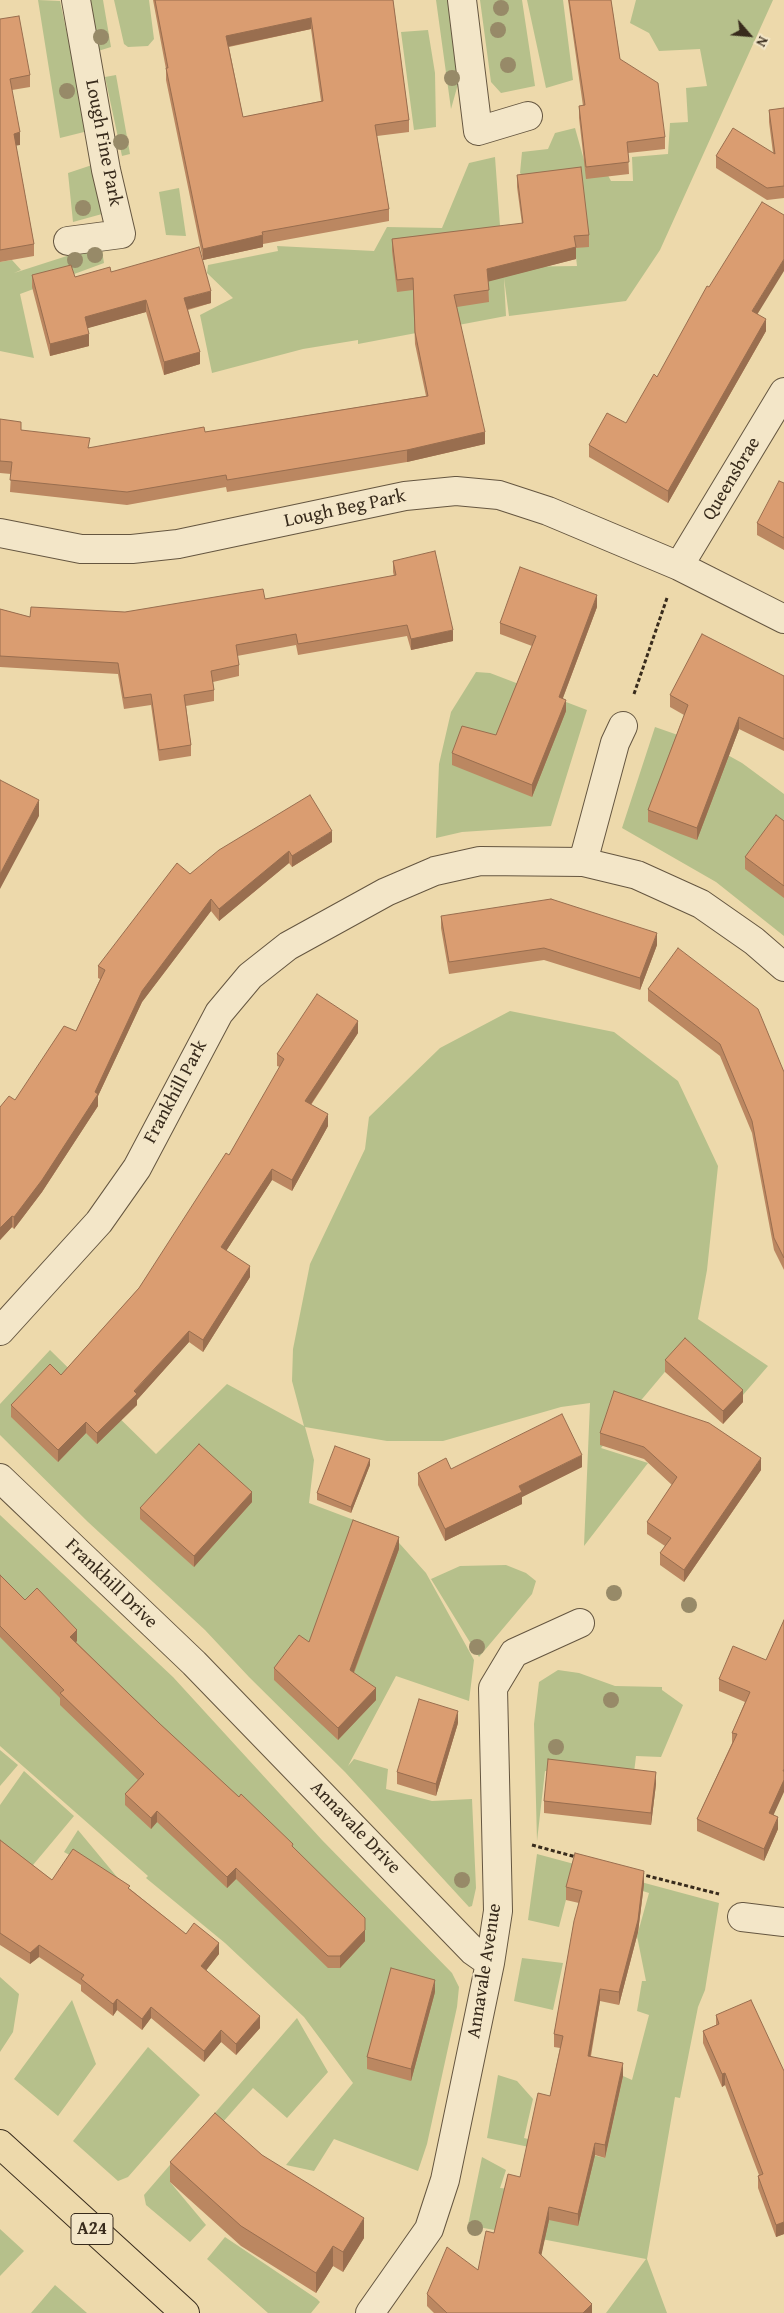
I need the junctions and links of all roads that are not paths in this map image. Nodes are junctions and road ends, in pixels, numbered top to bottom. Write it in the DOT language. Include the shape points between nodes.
graph roads {
  1 [pos="76,0"];
  2 [pos="462,0"];
  3 [pos="528,116"];
  4 [pos="68,241"];
  5 [pos="784,392"];
  6 [pos="0,533"];
  7 [pos="680,566"];
  8 [pos="784,619"];
  9 [pos="624,726"];
  10 [pos="583,862"];
  11 [pos="784,967"];
  12 [pos="0,1331"];
  13 [pos="0,1478"];
  14 [pos="580,1622"];
  15 [pos="221,1691"];
  16 [pos="735,1906"];
  17 [pos="784,1922"];
  18 [pos="490,1963"];
  19 [pos="0,2144"];
  20 [pos="185,2313"];
  21 [pos="371,2313"];
  1 -- 4 [label="street, Lough Fine Park" via="106,170 121,234"];
  2 -- 3 [label="street" via="478,131"];
  5 -- 7 [label="street, Queensbrae"];
  6 -- 7 [label="street, Lough Beg Park" via="81,549 132,549 178,544 404,496 456,491 499,495 548,511"];
  7 -- 8 [label="street, Lough Beg Park"];
  9 -- 10 [label="street" via="615,743"];
  10 -- 11 [label="street, Frankhill Park" via="637,875 701,904 754,941"];
  10 -- 12 [label="street, Frankhill Park" via="480,861 435,871 386,892 288,946 250,976 219,1013 137,1168 104,1214"];
  13 -- 15 [label="street, Frankhill Drive"];
  14 -- 18 [label="street, Annavale Avenue" via="514,1654 493,1688 498,1911"];
  15 -- 18 [label="street, Annavale Drive" via="467,1944"];
  16 -- 17 [label="street"];
  18 -- 21 [label="street, Annavale Avenue" via="445,2180 429,2228"];
  19 -- 20 [label="highway, A24"];
}
